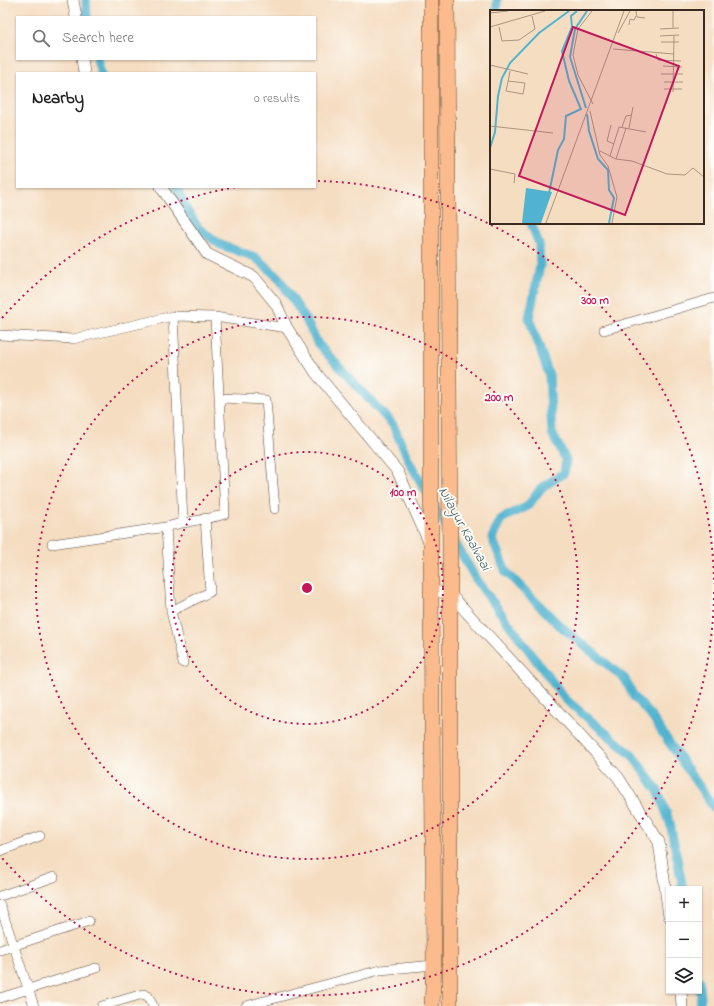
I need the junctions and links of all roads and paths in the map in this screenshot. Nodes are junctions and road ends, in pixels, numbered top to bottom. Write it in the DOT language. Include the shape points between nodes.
graph roads {
  1 [pos="73,0"];
  2 [pos="431,0"];
  3 [pos="447,0"];
  4 [pos="76,16"];
  5 [pos="82,60"];
  6 [pos="84,72"];
  7 [pos="162,188"];
  8 [pos="714,298"];
  9 [pos="173,316"];
  10 [pos="215,317"];
  11 [pos="287,328"];
  12 [pos="604,330"];
  13 [pos="0,335"];
  14 [pos="220,398"];
  15 [pos="275,509"];
  16 [pos="205,518"];
  17 [pos="183,522"];
  18 [pos="166,527"];
  19 [pos="52,544"];
  20 [pos="431,545"];
  21 [pos="431,591"];
  22 [pos="449,593"];
  23 [pos="171,611"];
  24 [pos="183,663"];
  25 [pos="40,836"];
  26 [pos="0,851"];
  27 [pos="54,877"];
  28 [pos="666,894"];
  29 [pos="0,896"];
  30 [pos="0,905"];
  31 [pos="89,921"];
  32 [pos="13,946"];
  33 [pos="0,950"];
  34 [pos="434,965"];
  35 [pos="96,968"];
  36 [pos="28,988"];
  37 [pos="681,994"];
  38 [pos="0,998"];
  39 [pos="34,1006"];
  40 [pos="102,1006"];
  41 [pos="153,1006"];
  42 [pos="246,1006"];
  43 [pos="432,1006"];
  44 [pos="450,1006"];
  45 [pos="682,1006"];
  1 -- 4 [label="street"];
  2 -- 20 [label="highway"];
  3 -- 22 [label="highway"];
  5 -- 6 [label="street"];
  7 -- 11 [label="street" via="207,254 254,277 276,304"];
  8 -- 12 [label="street"];
  9 -- 10 [label="street"];
  9 -- 13 [label="street" via="73,339"];
  9 -- 17 [label="street"];
  10 -- 11 [label="street"];
  10 -- 14 [label="street"];
  11 -- 20 [label="street" via="316,373 398,472"];
  14 -- 15 [label="street" via="266,400"];
  14 -- 16 [label="street" via="226,509 222,516"];
  16 -- 17 [label="street"];
  16 -- 23 [label="street" via="210,592"];
  17 -- 18 [label="street"];
  18 -- 19 [label="street"];
  18 -- 23 [label="street"];
  20 -- 21 [label="highway"];
  21 -- 22 [label="street"];
  21 -- 34 [label="highway"];
  22 -- 28 [label="street" via="618,777 659,842"];
  22 -- 44 [label="highway"];
  23 -- 24 [label="street"];
  25 -- 26 [label="street"];
  27 -- 29 [label="street"];
  30 -- 32 [label="street"];
  31 -- 32 [label="street"];
  32 -- 33 [label="street"];
  32 -- 36 [label="street"];
  34 -- 42 [label="street" via="380,970"];
  34 -- 43 [label="highway"];
  35 -- 36 [label="street"];
  36 -- 38 [label="street"];
  36 -- 39 [label="street"];
  37 -- 45 [label="street"];
  40 -- 41 [label="street" via="144,994"];
}
